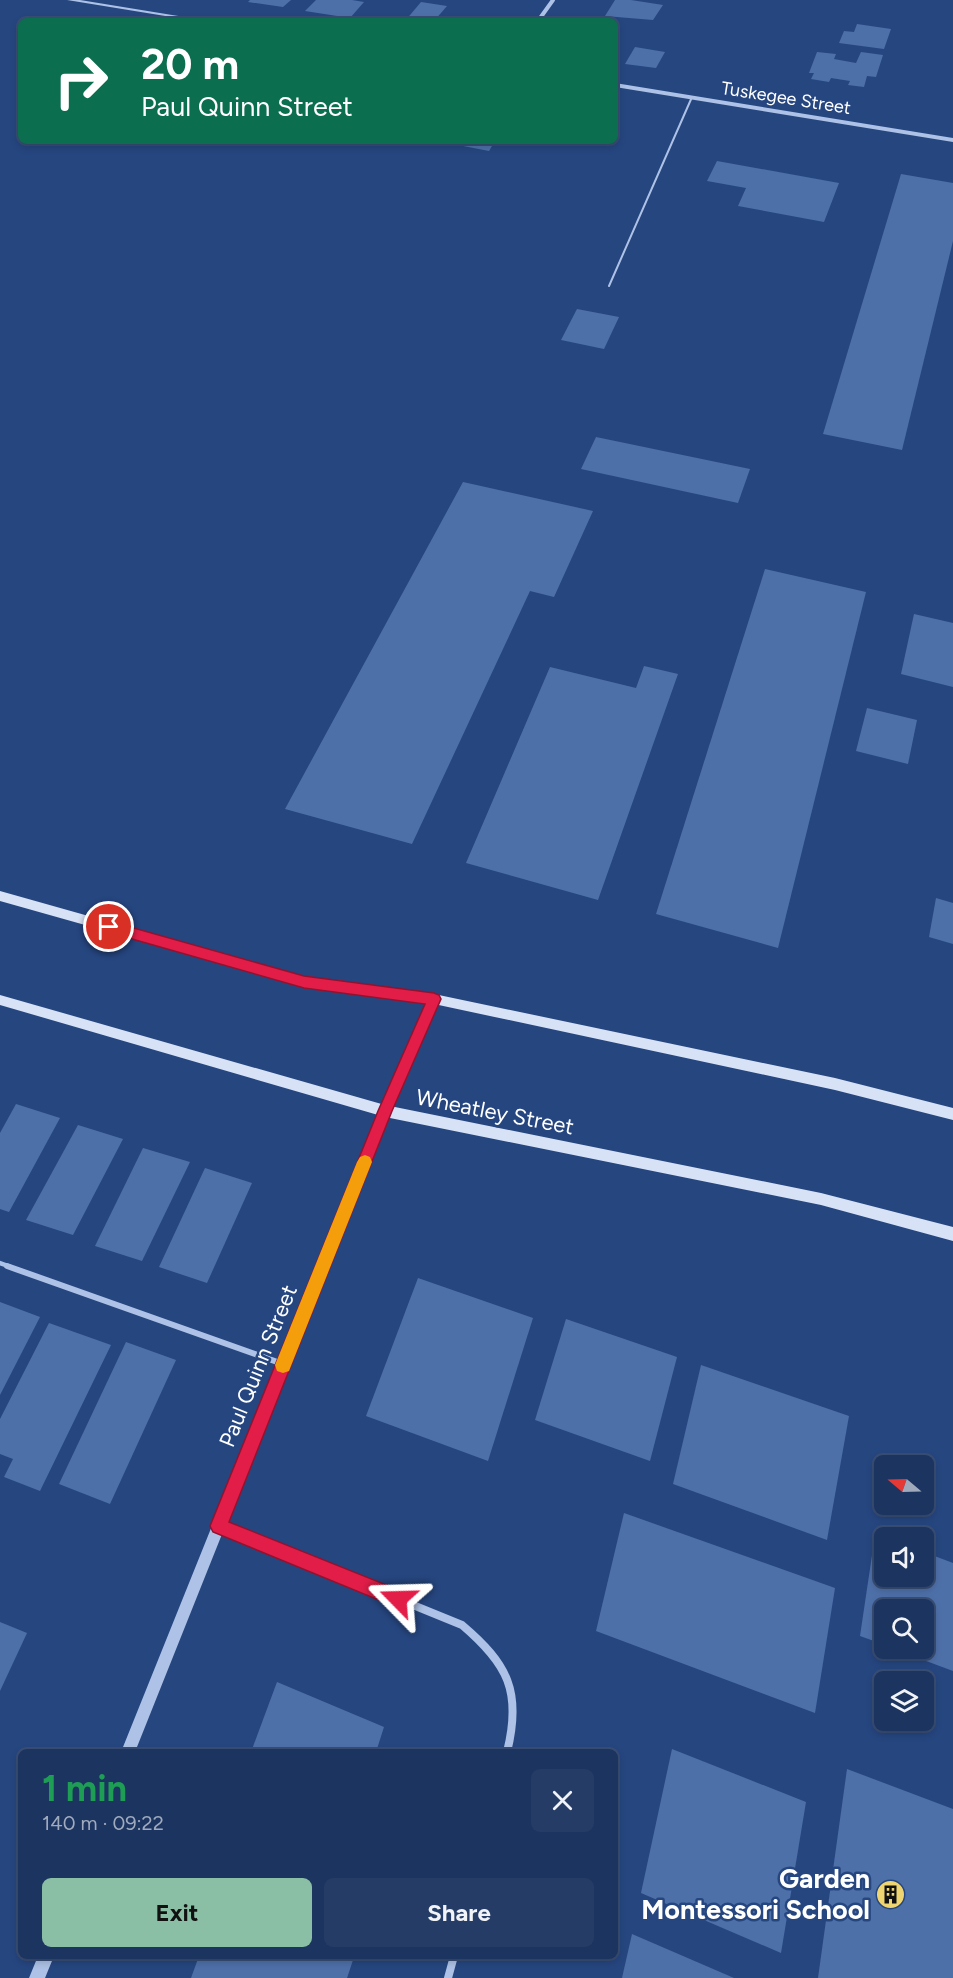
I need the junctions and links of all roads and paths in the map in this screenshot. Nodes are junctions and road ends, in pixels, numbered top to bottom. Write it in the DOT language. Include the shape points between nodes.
graph roads {
  1 [pos="70,0"];
  2 [pos="553,0"];
  3 [pos="187,18"];
  4 [pos="540,18"];
  5 [pos="618,86"];
  6 [pos="692,98"];
  7 [pos="953,140"];
  8 [pos="609,286"];
  9 [pos="0,896"];
  10 [pos="434,999"];
  11 [pos="0,1000"];
  12 [pos="385,1111"];
  13 [pos="953,1114"];
  14 [pos="953,1234"];
  15 [pos="0,1263"];
  16 [pos="283,1364"];
  17 [pos="219,1526"];
  18 [pos="129,1749"];
  19 [pos="508,1749"];
  20 [pos="45,1959"];
  21 [pos="453,1959"];
  22 [pos="37,1978"];
  23 [pos="448,1978"];
  1 -- 3 [label="street"];
  2 -- 4 [label="street"];
  5 -- 6 [label="street, Tuskegee Street"];
  6 -- 7 [label="street, Tuskegee Street"];
  6 -- 8 [label="lane"];
  9 -- 10 [label="main road" via="304,982"];
  10 -- 12 [label="street, Paul Quinn Street"];
  10 -- 13 [label="main road" via="835,1084"];
  11 -- 12 [label="main road, Wheatley Street"];
  12 -- 14 [label="main road, Wheatley Street" via="821,1199"];
  12 -- 16 [label="street, Paul Quinn Street"];
  15 -- 16 [label="lane"];
  16 -- 17 [label="street, Paul Quinn Street"];
  17 -- 18 [label="street, Paul Quinn Street"];
  17 -- 19 [label="street" via="462,1625 488,1647 510,1684 514,1723"];
  20 -- 22 [label="street"];
  21 -- 23 [label="street"];
}
